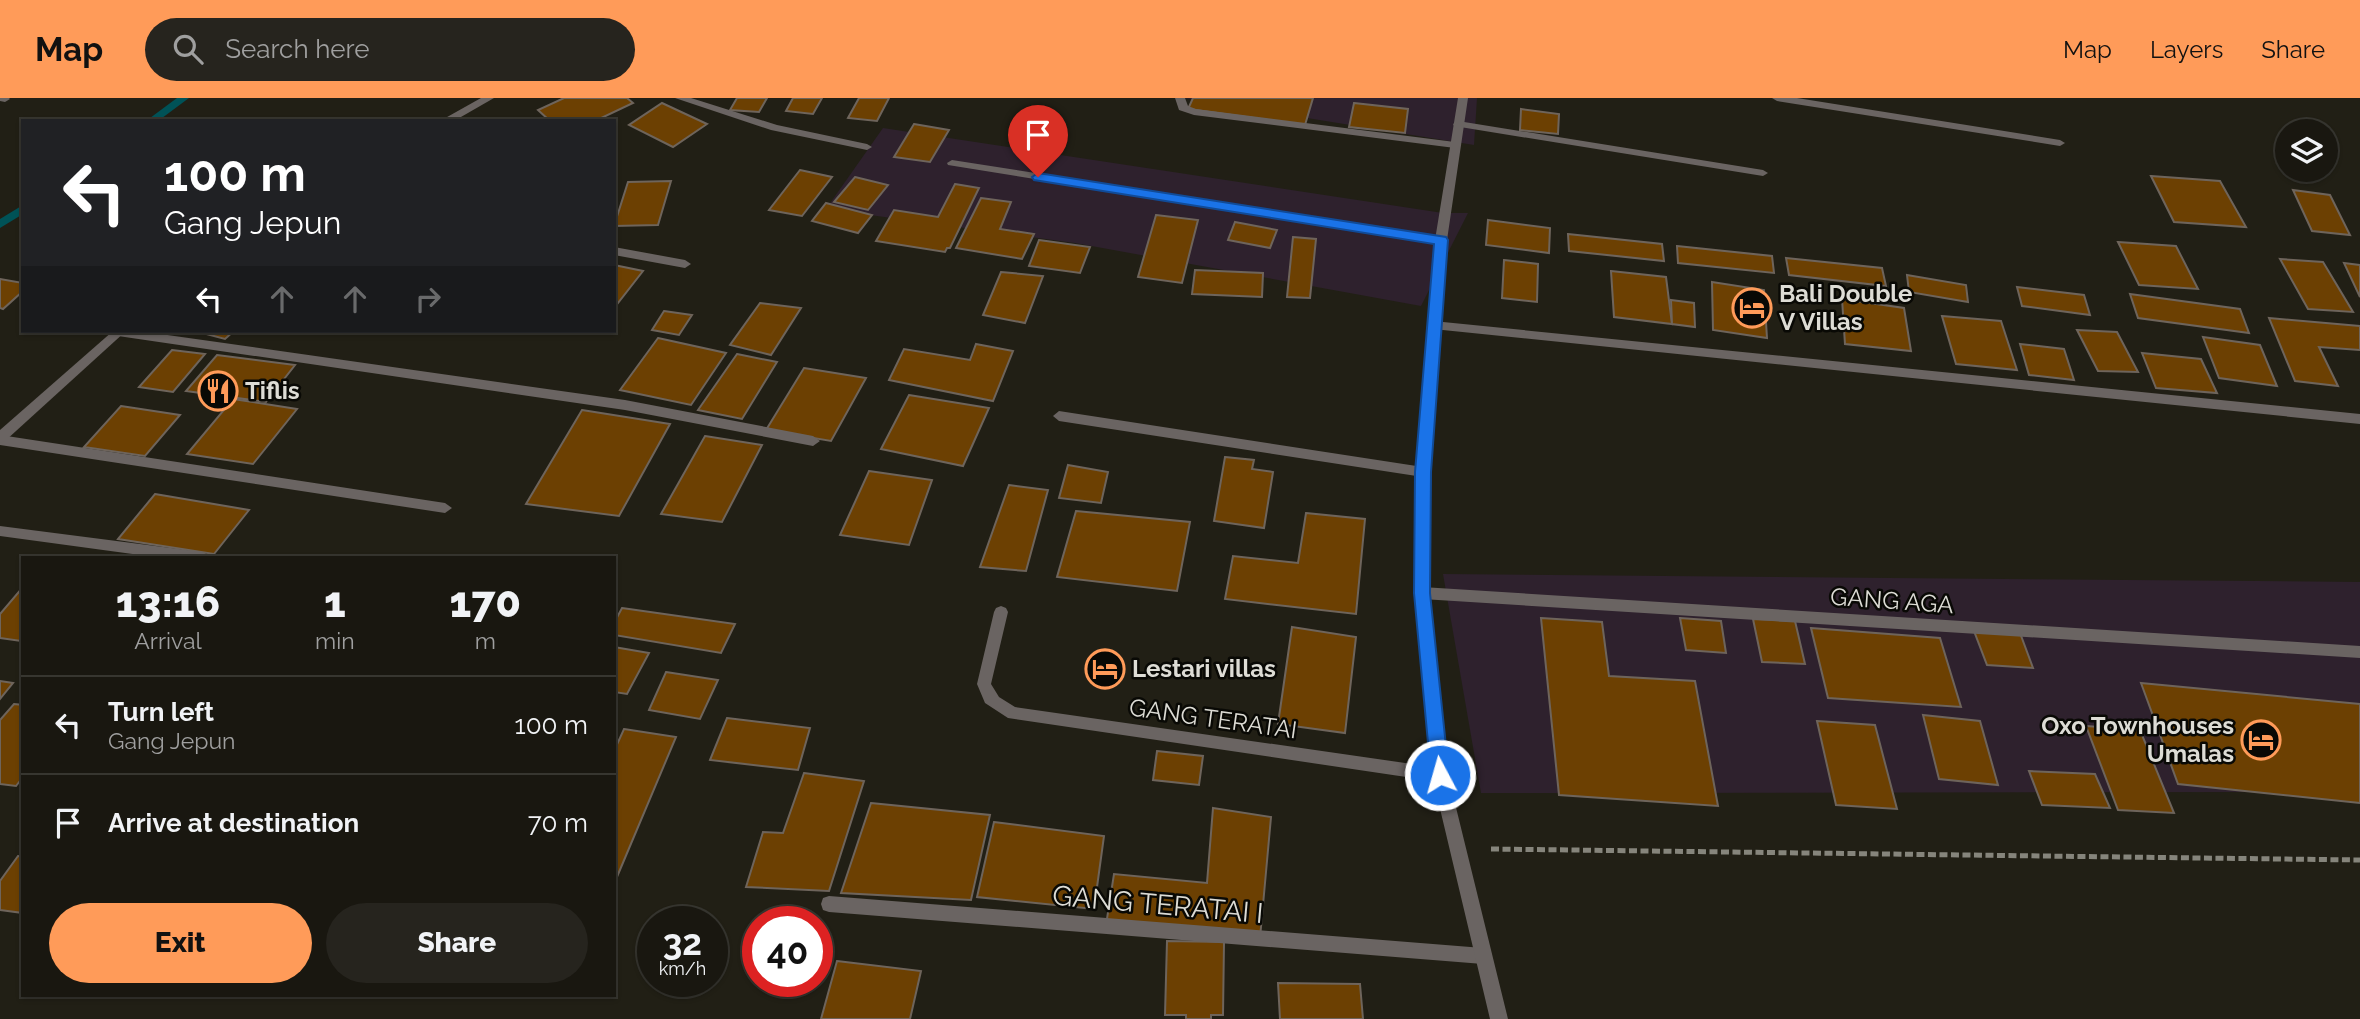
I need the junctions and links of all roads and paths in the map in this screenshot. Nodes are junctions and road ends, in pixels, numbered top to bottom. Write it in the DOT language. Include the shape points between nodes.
graph roads {
  1 [pos="489,98"];
  2 [pos="680,98"];
  3 [pos="1180,98"];
  4 [pos="1463,98"];
  5 [pos="1777,98"];
  6 [pos="449,119"];
  7 [pos="1458,124"];
  8 [pos="2060,143"];
  9 [pos="1455,145"];
  10 [pos="867,147"];
  11 [pos="952,163"];
  12 [pos="1763,173"];
  13 [pos="1441,240"];
  14 [pos="616,251"];
  15 [pos="685,264"];
  16 [pos="1433,325"];
  17 [pos="117,333"];
  18 [pos="133,333"];
  19 [pos="1059,416"];
  20 [pos="2360,419"];
  21 [pos="0,439"];
  22 [pos="813,441"];
  23 [pos="1423,472"];
  24 [pos="445,508"];
  25 [pos="0,531"];
  26 [pos="187,556"];
  27 [pos="1422,593"];
  28 [pos="1001,612"];
  29 [pos="2360,652"];
  30 [pos="1440,775"];
  31 [pos="1458,849"];
  32 [pos="2360,860"];
  33 [pos="829,904"];
  34 [pos="1483,956"];
  35 [pos="1499,1019"];
  1 -- 6 [label="street"];
  2 -- 10 [label="street" via="775,128"];
  3 -- 9 [label="street" via="1183,108 1194,111"];
  4 -- 7 [label="street"];
  5 -- 8 [label="street"];
  7 -- 9 [label="street"];
  7 -- 12 [label="street"];
  9 -- 13 [label="street"];
  11 -- 13 [label="street"];
  13 -- 16 [label="street"];
  14 -- 15 [label="street"];
  16 -- 20 [label="street"];
  16 -- 23 [label="street"];
  17 -- 21 [label="street"];
  18 -- 22 [label="street" via="625,405"];
  19 -- 23 [label="street"];
  21 -- 24 [label="street"];
  23 -- 27 [label="street"];
  25 -- 26 [label="street"];
  27 -- 29 [label="street, GANG AGA"];
  27 -- 30 [label="street"];
  28 -- 30 [label="street, GANG TERATAI" via="984,684 993,702 1013,713"];
  30 -- 31 [label="street"];
  31 -- 32 [label="path"];
  31 -- 34 [label="street"];
  33 -- 34 [label="street, GANG TERATAI I"];
  34 -- 35 [label="street"];
}
